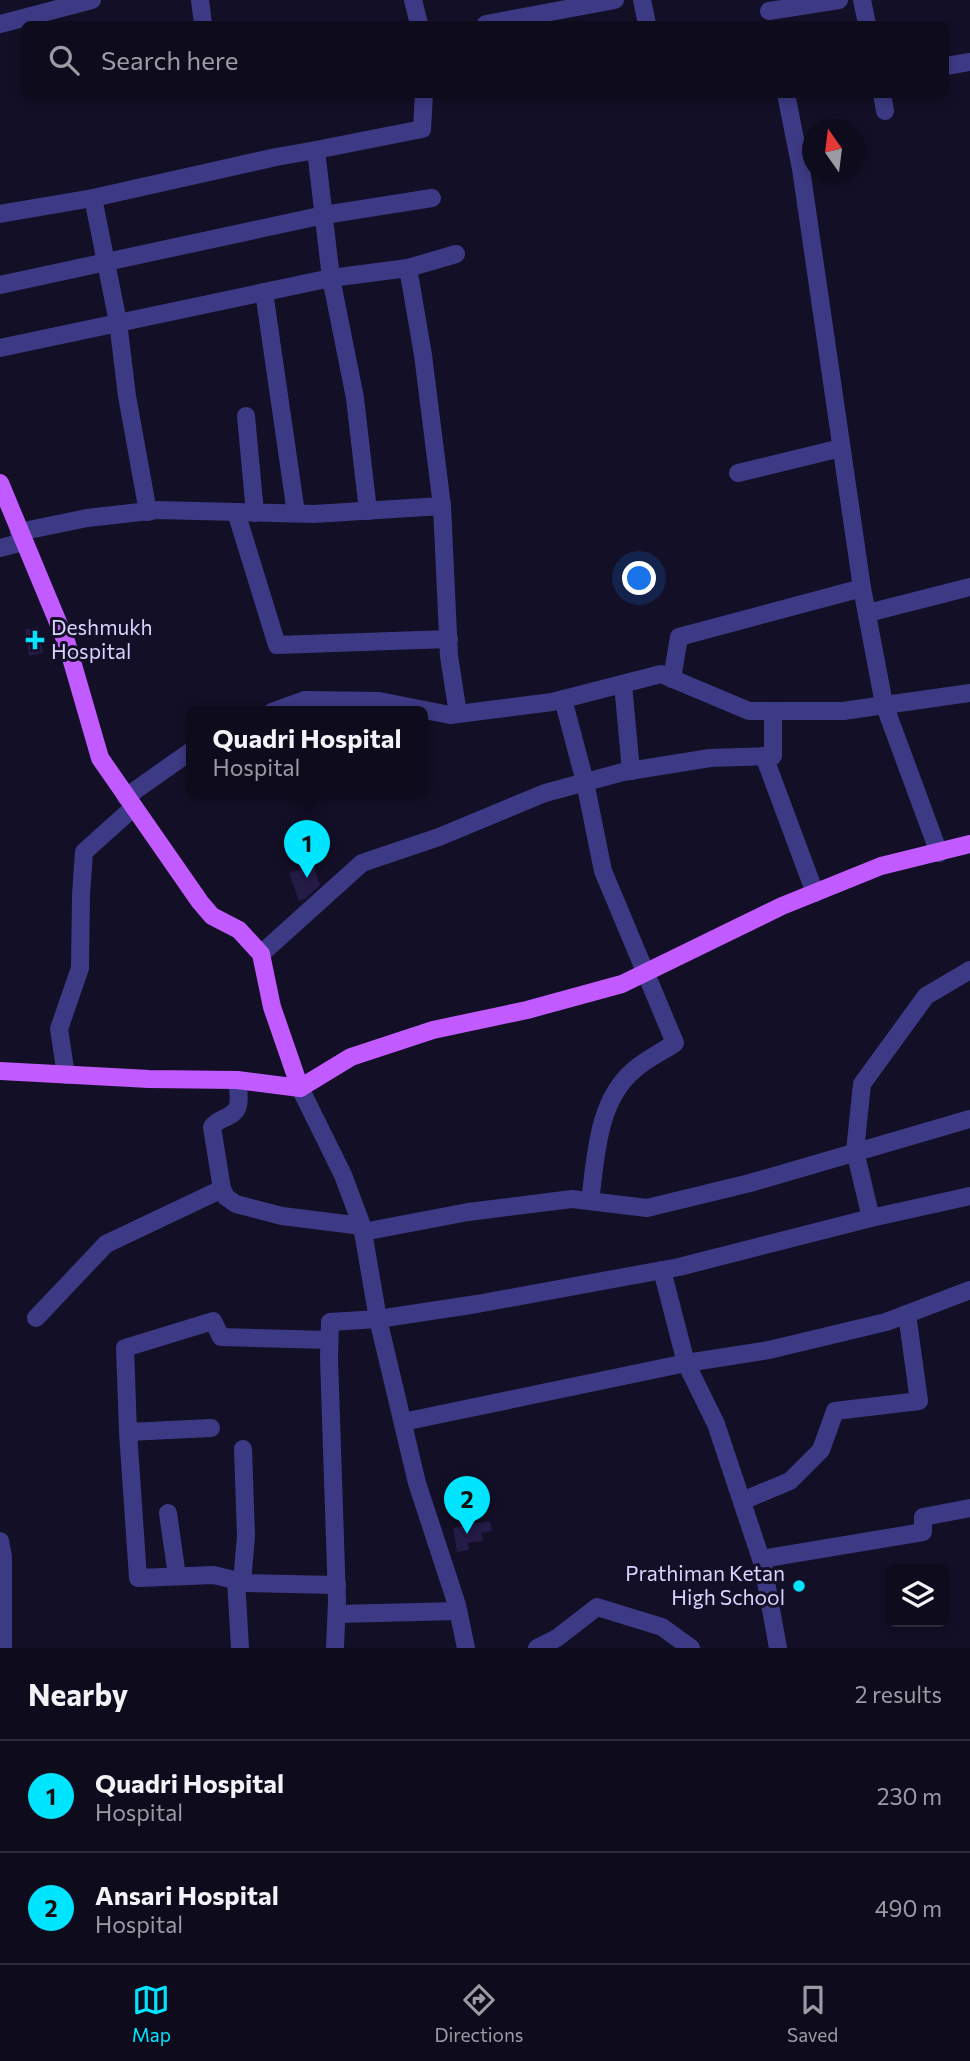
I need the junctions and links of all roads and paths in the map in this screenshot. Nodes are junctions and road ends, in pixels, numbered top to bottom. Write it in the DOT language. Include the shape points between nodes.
graph roads {
  1 [pos="92,0"];
  2 [pos="200,0"];
  3 [pos="413,0"];
  4 [pos="615,0"];
  5 [pos="642,0"];
  6 [pos="839,0"];
  7 [pos="862,0"];
  8 [pos="769,12"];
  9 [pos="203,21"];
  10 [pos="418,21"];
  11 [pos="502,21"];
  12 [pos="646,21"];
  13 [pos="866,21"];
  14 [pos="0,24"];
  15 [pos="970,62"];
  16 [pos="949,66"];
  17 [pos="424,98"];
  18 [pos="787,98"];
  19 [pos="316,150"];
  20 [pos="93,198"];
  21 [pos="432,198"];
  22 [pos="0,214"];
  23 [pos="324,215"];
  24 [pos="456,254"];
  25 [pos="106,263"];
  26 [pos="408,268"];
  27 [pos="331,278"];
  28 [pos="0,285"];
  29 [pos="264,292"];
  30 [pos="118,322"];
  31 [pos="0,348"];
  32 [pos="246,415"];
  33 [pos="841,448"];
  34 [pos="738,473"];
  35 [pos="0,483"];
  36 [pos="442,506"];
  37 [pos="368,511"];
  38 [pos="148,512"];
  39 [pos="236,512"];
  40 [pos="255,513"];
  41 [pos="296,513"];
  42 [pos="21,537"];
  43 [pos="0,548"];
  44 [pos="970,587"];
  45 [pos="862,588"];
  46 [pos="868,613"];
  47 [pos="449,639"];
  48 [pos="672,679"];
  49 [pos="624,684"];
  50 [pos="970,693"];
  51 [pos="563,699"];
  52 [pos="884,704"];
  53 [pos="288,706"];
  54 [pos="404,706"];
  55 [pos="428,711"];
  56 [pos="773,711"];
  57 [pos="458,714"];
  58 [pos="186,755"];
  59 [pos="764,756"];
  60 [pos="631,771"];
  61 [pos="585,782"];
  62 [pos="130,802"];
  63 [pos="970,844"];
  64 [pos="939,853"];
  65 [pos="815,893"];
  66 [pos="261,954"];
  67 [pos="970,970"];
  68 [pos="644,973"];
  69 [pos="0,1071"];
  70 [pos="66,1074"];
  71 [pos="237,1080"];
  72 [pos="300,1088"];
  73 [pos="970,1119"];
  74 [pos="855,1151"];
  75 [pos="222,1189"];
  76 [pos="970,1196"];
  77 [pos="590,1201"];
  78 [pos="871,1218"];
  79 [pos="362,1229"];
  80 [pos="662,1270"];
  81 [pos="970,1290"];
  82 [pos="907,1314"];
  83 [pos="36,1318"];
  84 [pos="378,1319"];
  85 [pos="329,1340"];
  86 [pos="686,1363"];
  87 [pos="403,1422"];
  88 [pos="211,1428"];
  89 [pos="128,1433"];
  90 [pos="243,1449"];
  91 [pos="742,1501"];
  92 [pos="970,1508"];
  93 [pos="168,1513"];
  94 [pos="0,1541"];
  95 [pos="761,1559"];
  96 [pos="177,1576"];
  97 [pos="239,1581"];
  98 [pos="337,1585"];
  99 [pos="458,1611"];
  100 [pos="337,1614"];
  101 [pos="3,1648"];
  102 [pos="240,1648"];
  103 [pos="335,1648"];
  104 [pos="466,1648"];
  105 [pos="537,1648"];
  106 [pos="691,1648"];
  107 [pos="778,1648"];
  1 -- 14 [label="street"];
  2 -- 9 [label="street"];
  3 -- 10 [label="street"];
  4 -- 11 [label="street"];
  5 -- 12 [label="street"];
  6 -- 8 [label="street"];
  7 -- 13 [label="street"];
  15 -- 16 [label="street"];
  17 -- 19 [label="street" via="422,129"];
  18 -- 33 [label="street"];
  19 -- 20 [label="street"];
  19 -- 23 [label="street"];
  20 -- 22 [label="street"];
  20 -- 25 [label="street"];
  21 -- 23 [label="street"];
  23 -- 25 [label="street"];
  23 -- 27 [label="street"];
  24 -- 26 [label="street"];
  25 -- 28 [label="street"];
  25 -- 30 [label="street"];
  26 -- 27 [label="street"];
  26 -- 36 [label="street"];
  27 -- 29 [label="street"];
  27 -- 37 [label="street" via="355,398"];
  29 -- 30 [label="street"];
  29 -- 41 [label="street"];
  30 -- 31 [label="street"];
  30 -- 38 [label="street"];
  32 -- 40 [label="street"];
  33 -- 34 [label="street"];
  33 -- 45 [label="street"];
  35 -- 42 [label="main road"];
  36 -- 37 [label="street"];
  36 -- 47 [label="street"];
  37 -- 41 [label="street"];
  38 -- 39 [label="street"];
  38 -- 42 [label="street" via="88,518"];
  39 -- 40 [label="street"];
  39 -- 47 [label="street" via="277,645"];
  40 -- 41 [label="street"];
  42 -- 43 [label="street"];
  42 -- 62 [label="main road" via="67,644 100,758"];
  44 -- 46 [label="street"];
  45 -- 46 [label="street"];
  45 -- 48 [label="street" via="679,637"];
  46 -- 52 [label="street"];
  47 -- 57 [label="street"];
  48 -- 49 [label="street" via="661,674"];
  48 -- 56 [label="street" via="749,711"];
  49 -- 51 [label="street"];
  49 -- 60 [label="street"];
  50 -- 52 [label="street"];
  51 -- 57 [label="street"];
  51 -- 61 [label="street"];
  52 -- 56 [label="street" via="843,711"];
  52 -- 64 [label="street"];
  53 -- 54 [label="street" via="305,700"];
  55 -- 57 [label="street"];
  56 -- 59 [label="street" via="773,756"];
  58 -- 62 [label="street"];
  59 -- 60 [label="street" via="710,758"];
  59 -- 65 [label="street"];
  60 -- 61 [label="street"];
  61 -- 66 [label="street" via="362,863"];
  61 -- 68 [label="street" via="603,871"];
  62 -- 66 [label="main road" via="212,916 239,930"];
  62 -- 70 [label="street" via="84,852 80,968 59,1029"];
  63 -- 64 [label="main road"];
  64 -- 65 [label="main road" via="881,866"];
  65 -- 68 [label="main road"];
  66 -- 72 [label="main road" via="272,1007"];
  67 -- 74 [label="street" via="926,996 862,1084"];
  68 -- 72 [label="main road" via="622,984 433,1030 351,1057"];
  68 -- 77 [label="street" via="675,1043 634,1070 612,1094 598,1140"];
  69 -- 70 [label="main road"];
  70 -- 71 [label="main road"];
  71 -- 72 [label="main road"];
  71 -- 75 [label="street" via="236,1110 212,1127"];
  72 -- 79 [label="street" via="344,1175"];
  73 -- 74 [label="street"];
  74 -- 77 [label="street" via="647,1208"];
  74 -- 78 [label="street"];
  75 -- 79 [label="street" via="236,1204"];
  75 -- 83 [label="street" via="106,1244"];
  76 -- 78 [label="street"];
  77 -- 79 [label="street" via="572,1199"];
  78 -- 80 [label="street"];
  79 -- 84 [label="street"];
  80 -- 84 [label="street"];
  80 -- 86 [label="street"];
  81 -- 82 [label="street"];
  82 -- 86 [label="street" via="769,1350"];
  82 -- 91 [label="street" via="919,1401 835,1411 821,1450 790,1481"];
  84 -- 85 [label="street" via="330,1322"];
  84 -- 87 [label="street"];
  85 -- 89 [label="street" via="221,1337 213,1321 125,1348"];
  85 -- 98 [label="street"];
  86 -- 87 [label="street"];
  86 -- 91 [label="street" via="716,1424"];
  87 -- 99 [label="street" via="417,1483"];
  88 -- 89 [label="street"];
  89 -- 96 [label="street" via="138,1578"];
  90 -- 97 [label="street" via="246,1536"];
  91 -- 95 [label="street"];
  92 -- 95 [label="street" via="923,1517 923,1532"];
  93 -- 96 [label="street"];
  94 -- 101 [label="street"];
  95 -- 107 [label="street"];
  96 -- 97 [label="street" via="214,1575"];
  97 -- 98 [label="street"];
  97 -- 102 [label="street"];
  98 -- 100 [label="street"];
  99 -- 100 [label="street"];
  99 -- 104 [label="street"];
  100 -- 103 [label="street"];
  105 -- 106 [label="street" via="558,1638 597,1607 662,1627"];
}
